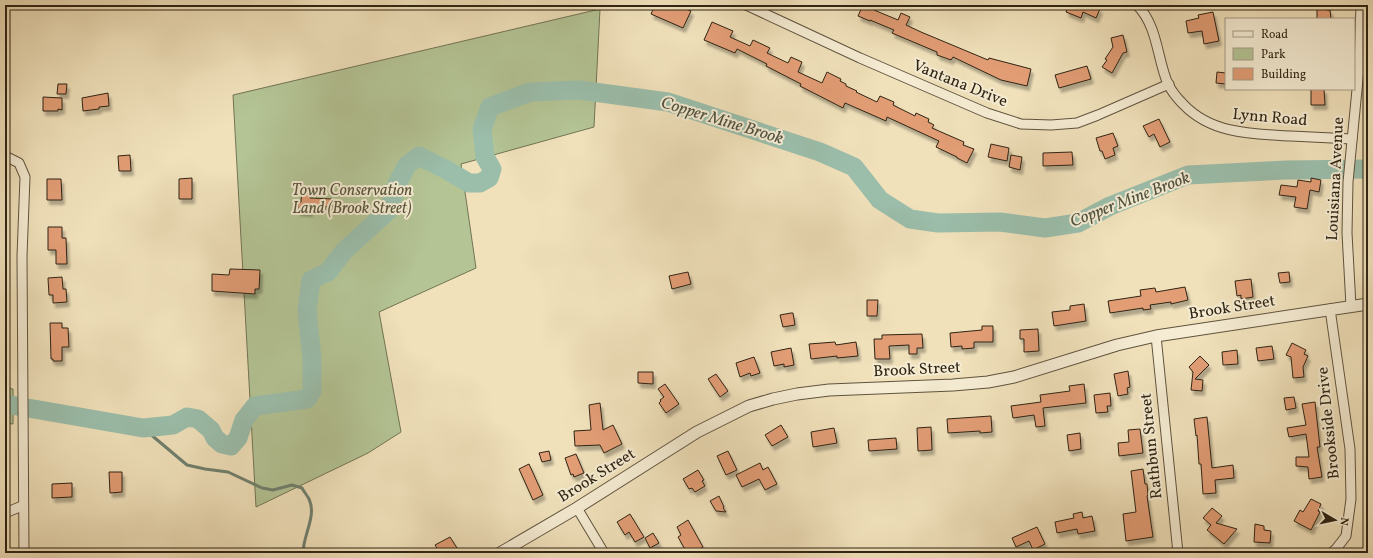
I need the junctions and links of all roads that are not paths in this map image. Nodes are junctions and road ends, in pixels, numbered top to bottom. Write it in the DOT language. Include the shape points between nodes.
graph roads {
  1 [pos="746,5"];
  2 [pos="1137,5"];
  3 [pos="1361,5"];
  4 [pos="1359,69"];
  5 [pos="1368,72"];
  6 [pos="1168,84"];
  7 [pos="1352,139"];
  8 [pos="5,156"];
  9 [pos="1368,304"];
  10 [pos="1352,306"];
  11 [pos="1330,309"];
  12 [pos="1156,336"];
  13 [pos="22,506"];
  14 [pos="577,508"];
  15 [pos="5,513"];
  16 [pos="24,553"];
  17 [pos="500,553"];
  18 [pos="604,553"];
  19 [pos="1178,553"];
  20 [pos="1331,553"];
  1 -- 6 [label="street, Vantana Drive" via="987,113 1021,124 1051,125 1077,122"];
  2 -- 6 [label="street, Lynn Road" via="1149,22"];
  3 -- 4 [label="street, Louisiana Avenue"];
  4 -- 5 [label="street"];
  4 -- 7 [label="street, Louisiana Avenue"];
  6 -- 7 [label="street, Lynn Road" via="1197,117 1218,127 1237,132"];
  7 -- 10 [label="street, Louisiana Avenue" via="1347,233"];
  8 -- 13 [label="street" via="19,163 25,176 22,256"];
  9 -- 10 [label="street, Brook Street"];
  10 -- 11 [label="street, Brook Street"];
  11 -- 12 [label="street, Brook Street"];
  11 -- 20 [label="street, Brookside Drive" via="1350,449 1351,499 1346,536"];
  12 -- 14 [label="street, Brook Street" via="1117,345 1029,373 988,382 829,390 797,394 755,404 697,432"];
  12 -- 19 [label="street, Rathbun Street"];
  13 -- 15 [label="street"];
  13 -- 16 [label="street"];
  14 -- 17 [label="street, Brook Street"];
  14 -- 18 [label="street"];
}
